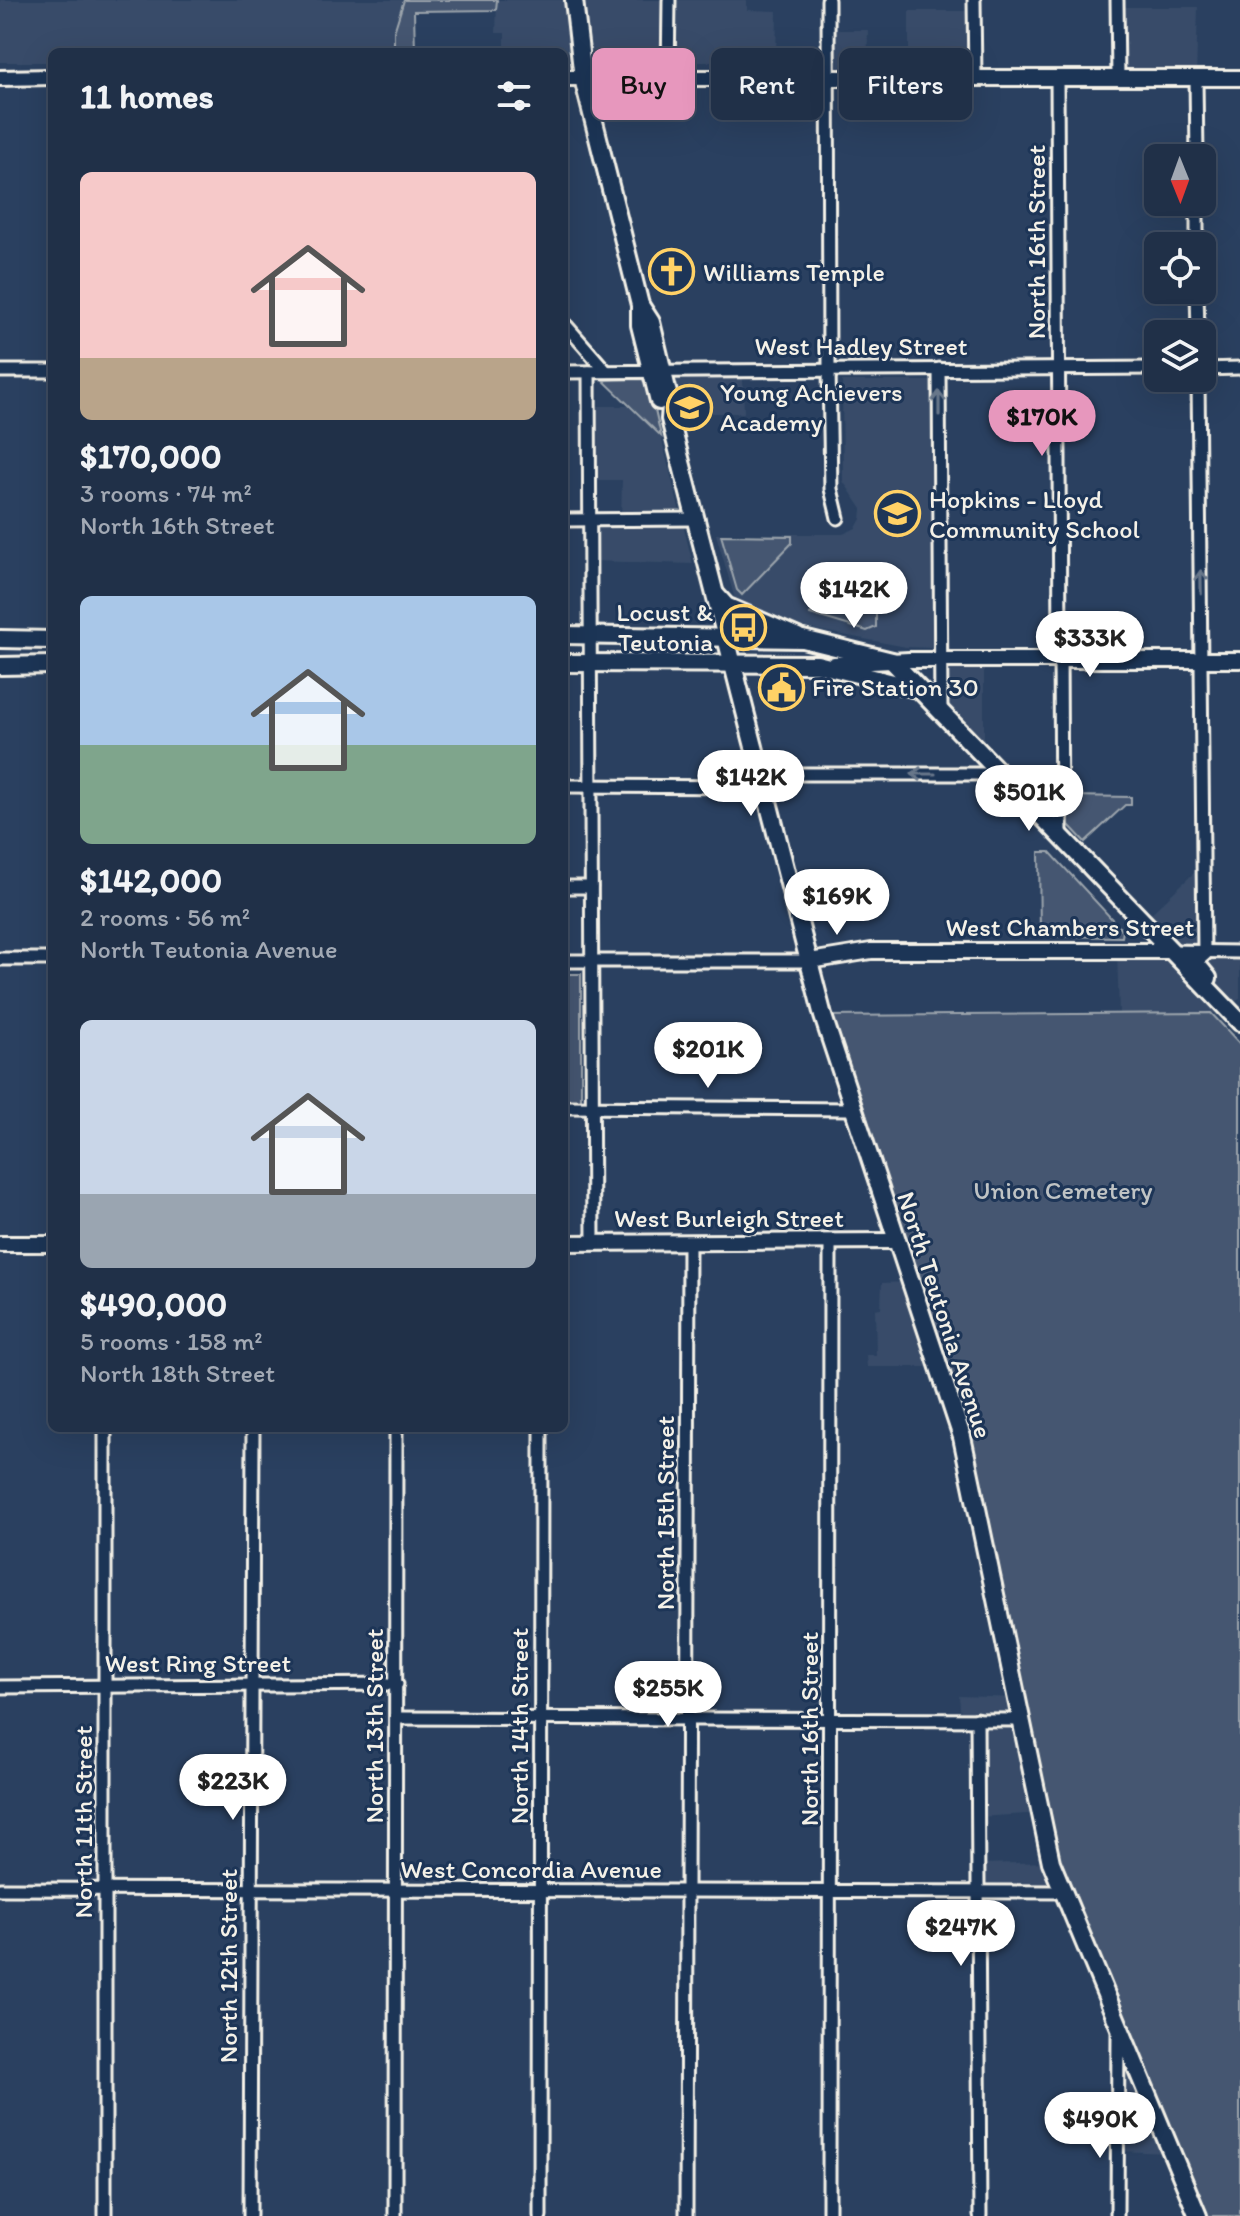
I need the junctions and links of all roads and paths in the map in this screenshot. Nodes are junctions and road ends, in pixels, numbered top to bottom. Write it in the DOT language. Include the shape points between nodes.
graph roads {
  1 [pos="574,0"];
  2 [pos="669,0"];
  3 [pos="828,0"];
  4 [pos="974,0"];
  5 [pos="1117,0"];
  6 [pos="668,48"];
  7 [pos="48,77"];
  8 [pos="975,77"];
  9 [pos="0,78"];
  10 [pos="568,78"];
  11 [pos="583,78"];
  12 [pos="592,78"];
  13 [pos="829,78"];
  14 [pos="1057,78"];
  15 [pos="1118,78"];
  16 [pos="1196,78"];
  17 [pos="1240,78"];
  18 [pos="695,79"];
  19 [pos="1197,144"];
  20 [pos="568,328"];
  21 [pos="1059,368"];
  22 [pos="1144,368"];
  23 [pos="1240,368"];
  24 [pos="656,369"];
  25 [pos="829,369"];
  26 [pos="939,369"];
  27 [pos="1216,369"];
  28 [pos="0,371"];
  29 [pos="48,371"];
  30 [pos="606,371"];
  31 [pos="568,372"];
  32 [pos="589,372"];
  33 [pos="1198,392"];
  34 [pos="838,518"];
  35 [pos="695,519"];
  36 [pos="568,520"];
  37 [pos="590,520"];
  38 [pos="715,594"];
  39 [pos="568,635"];
  40 [pos="590,635"];
  41 [pos="726,636"];
  42 [pos="0,639"];
  43 [pos="803,639"];
  44 [pos="48,640"];
  45 [pos="940,660"];
  46 [pos="1062,660"];
  47 [pos="1202,660"];
  48 [pos="1240,660"];
  49 [pos="892,661"];
  50 [pos="733,662"];
  51 [pos="568,663"];
  52 [pos="590,663"];
  53 [pos="817,664"];
  54 [pos="48,665"];
  55 [pos="0,666"];
  56 [pos="917,689"];
  57 [pos="941,711"];
  58 [pos="1001,774"];
  59 [pos="761,781"];
  60 [pos="568,786"];
  61 [pos="590,786"];
  62 [pos="1061,838"];
  63 [pos="568,887"];
  64 [pos="591,887"];
  65 [pos="1168,951"];
  66 [pos="1204,952"];
  67 [pos="1240,952"];
  68 [pos="0,959"];
  69 [pos="48,959"];
  70 [pos="568,961"];
  71 [pos="810,961"];
  72 [pos="591,962"];
  73 [pos="1212,995"];
  74 [pos="1240,1022"];
  75 [pos="568,1107"];
  76 [pos="592,1107"];
  77 [pos="851,1109"];
  78 [pos="895,1241"];
  79 [pos="568,1243"];
  80 [pos="593,1243"];
  81 [pos="689,1243"];
  82 [pos="830,1243"];
  83 [pos="0,1244"];
  84 [pos="48,1244"];
  85 [pos="105,1432"];
  86 [pos="253,1432"];
  87 [pos="396,1432"];
  88 [pos="541,1432"];
  89 [pos="397,1684"];
  90 [pos="251,1685"];
  91 [pos="106,1686"];
  92 [pos="0,1687"];
  93 [pos="397,1718"];
  94 [pos="541,1718"];
  95 [pos="831,1719"];
  96 [pos="977,1719"];
  97 [pos="686,1720"];
  98 [pos="1023,1720"];
  99 [pos="250,1888"];
  100 [pos="0,1889"];
  101 [pos="104,1889"];
  102 [pos="396,1890"];
  103 [pos="540,1891"];
  104 [pos="686,1891"];
  105 [pos="831,1892"];
  106 [pos="1061,1892"];
  107 [pos="978,1894"];
  108 [pos="1118,2031"];
  109 [pos="105,2216"];
  110 [pos="250,2216"];
  111 [pos="395,2216"];
  112 [pos="540,2216"];
  113 [pos="686,2216"];
  114 [pos="829,2216"];
  115 [pos="980,2216"];
  116 [pos="1117,2216"];
  117 [pos="1198,2216"];
  1 -- 11 [label="main road, North Teutonia Avenue"];
  2 -- 6 [label="street"];
  3 -- 13 [label="street"];
  4 -- 8 [label="street"];
  5 -- 15 [label="street"];
  7 -- 9 [label="street"];
  8 -- 13 [label="street"];
  8 -- 14 [label="street"];
  10 -- 11 [label="street"];
  11 -- 12 [label="street"];
  11 -- 24 [label="main road, North Teutonia Avenue" via="640,305 651,322"];
  13 -- 18 [label="street"];
  13 -- 25 [label="street"];
  14 -- 15 [label="street"];
  14 -- 21 [label="street, North 16th Street"];
  15 -- 16 [label="street"];
  16 -- 17 [label="street"];
  16 -- 19 [label="street"];
  20 -- 30 [label="street"];
  21 -- 22 [label="street, West Hadley Street"];
  21 -- 26 [label="street, West Hadley Street"];
  21 -- 46 [label="street, North 16th Street"];
  23 -- 27 [label="street"];
  24 -- 25 [label="street, West Hadley Street"];
  24 -- 30 [label="street, West Hadley Street"];
  24 -- 35 [label="main road, North Teutonia Avenue" via="671,406"];
  25 -- 26 [label="street, West Hadley Street"];
  25 -- 34 [label="street" via="831,489"];
  45 -- 26 [label="street, one-way"];
  28 -- 29 [label="street"];
  30 -- 32 [label="street, West Hadley Street"];
  31 -- 32 [label="street, West Hadley Street"];
  32 -- 37 [label="street"];
  47 -- 33 [label="street, one-way"];
  35 -- 37 [label="street"];
  35 -- 38 [label="main road, North Teutonia Avenue"];
  36 -- 37 [label="street"];
  37 -- 40 [label="street"];
  38 -- 41 [label="main road, North Teutonia Avenue"];
  38 -- 43 [label="main road" via="726,606"];
  39 -- 40 [label="main road"];
  40 -- 41 [label="main road"];
  40 -- 52 [label="street"];
  41 -- 43 [label="main road"];
  41 -- 50 [label="main road, North Teutonia Avenue"];
  42 -- 44 [label="main road"];
  43 -- 49 [label="main road"];
  45 -- 46 [label="street"];
  45 -- 49 [label="street"];
  45 -- 57 [label="street"];
  46 -- 47 [label="street"];
  46 -- 62 [label="street, North 16th Street"];
  47 -- 48 [label="street"];
  47 -- 66 [label="street"];
  49 -- 53 [label="street"];
  49 -- 56 [label="main road"];
  50 -- 52 [label="main road"];
  50 -- 53 [label="main road"];
  50 -- 59 [label="main road, North Teutonia Avenue"];
  51 -- 52 [label="main road"];
  52 -- 61 [label="street"];
  53 -- 56 [label="main road"];
  54 -- 55 [label="main road"];
  56 -- 57 [label="main road"];
  57 -- 58 [label="main road"];
  58 -- 59 [label="street, one-way"];
  58 -- 62 [label="main road"];
  59 -- 61 [label="street"];
  59 -- 71 [label="main road, North Teutonia Avenue"];
  60 -- 61 [label="street"];
  61 -- 64 [label="street"];
  62 -- 65 [label="main road"];
  63 -- 64 [label="street"];
  64 -- 72 [label="street"];
  65 -- 66 [label="street, West Chambers Street"];
  65 -- 71 [label="street, West Chambers Street" via="871,951"];
  65 -- 73 [label="main road"];
  66 -- 67 [label="street, West Chambers Street"];
  66 -- 73 [label="main road" via="1194,961 1209,979"];
  68 -- 69 [label="street"];
  70 -- 72 [label="street, West Chambers Street"];
  71 -- 72 [label="street, West Chambers Street"];
  71 -- 77 [label="main road, North Teutonia Avenue"];
  72 -- 76 [label="street"];
  73 -- 74 [label="main road"];
  75 -- 76 [label="street"];
  76 -- 77 [label="street"];
  76 -- 80 [label="street"];
  77 -- 78 [label="main road, North Teutonia Avenue"];
  78 -- 82 [label="street, West Burleigh Street"];
  78 -- 98 [label="main road, North Teutonia Avenue" via="962,1437"];
  79 -- 80 [label="street, West Burleigh Street"];
  80 -- 81 [label="street, West Burleigh Street"];
  81 -- 82 [label="street, West Burleigh Street"];
  81 -- 97 [label="street, North 15th Street"];
  82 -- 95 [label="street, North 16th Street"];
  83 -- 84 [label="street"];
  85 -- 91 [label="street, North 11th Street"];
  86 -- 90 [label="street, North 12th Street"];
  87 -- 89 [label="street, North 13th Street"];
  88 -- 94 [label="street, North 14th Street"];
  89 -- 90 [label="street, West Ring Street"];
  89 -- 93 [label="street, North 13th Street"];
  90 -- 91 [label="street, West Ring Street"];
  90 -- 99 [label="street, North 12th Street"];
  91 -- 92 [label="street, West Ring Street"];
  91 -- 101 [label="street, North 11th Street"];
  93 -- 94 [label="street"];
  93 -- 102 [label="street, North 13th Street"];
  94 -- 97 [label="street"];
  94 -- 103 [label="street, North 14th Street"];
  95 -- 96 [label="street"];
  95 -- 97 [label="street"];
  95 -- 105 [label="street, North 16th Street"];
  96 -- 98 [label="street"];
  96 -- 107 [label="street"];
  97 -- 104 [label="street, North 15th Street"];
  98 -- 106 [label="main road, North Teutonia Avenue"];
  99 -- 101 [label="street, West Concordia Avenue"];
  99 -- 102 [label="street, West Concordia Avenue"];
  99 -- 110 [label="street, North 12th Street"];
  100 -- 101 [label="street, West Concordia Avenue"];
  101 -- 109 [label="street, North 11th Street"];
  102 -- 103 [label="street, West Concordia Avenue"];
  102 -- 111 [label="street, North 13th Street"];
  103 -- 104 [label="street, West Concordia Avenue"];
  103 -- 112 [label="street, North 14th Street"];
  104 -- 105 [label="street, West Concordia Avenue"];
  104 -- 113 [label="street, North 15th Street"];
  105 -- 107 [label="street, West Concordia Avenue"];
  105 -- 114 [label="street, North 16th Street"];
  106 -- 107 [label="street, West Concordia Avenue"];
  106 -- 108 [label="main road, North Teutonia Avenue"];
  107 -- 115 [label="street"];
  108 -- 116 [label="street"];
  108 -- 117 [label="main road, North Teutonia Avenue"];
}
